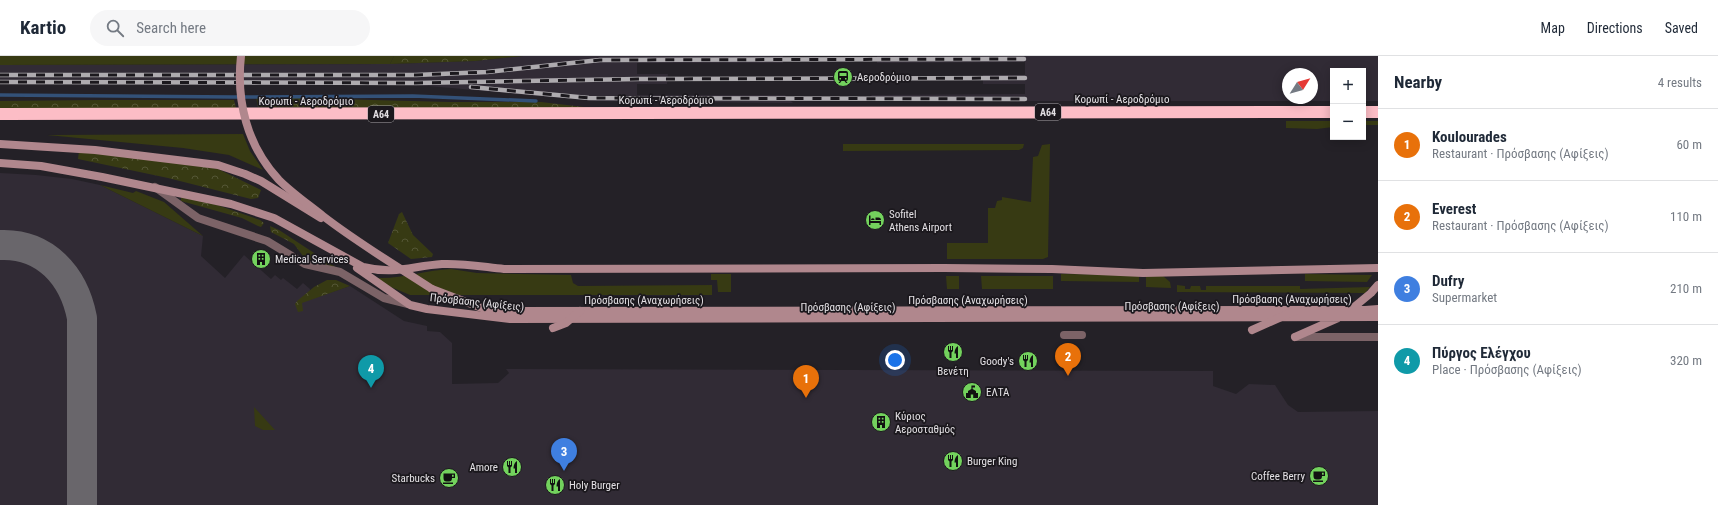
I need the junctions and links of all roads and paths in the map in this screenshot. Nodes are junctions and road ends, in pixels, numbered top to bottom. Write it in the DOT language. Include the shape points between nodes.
graph roads {
  1 [pos="241,56"];
  2 [pos="1330,112"];
  3 [pos="1366,112"];
  4 [pos="1378,112"];
  5 [pos="0,114"];
  6 [pos="0,144"];
  7 [pos="0,163"];
  8 [pos="154,187"];
  9 [pos="352,238"];
  10 [pos="335,252"];
  11 [pos="1378,268"];
  12 [pos="1378,285"];
  13 [pos="410,305"];
  14 [pos="1378,309"];
  15 [pos="1297,310"];
  16 [pos="580,311"];
  17 [pos="1341,317"];
  18 [pos="1378,317"];
  19 [pos="553,328"];
  20 [pos="1252,330"];
  21 [pos="1064,335"];
  22 [pos="1082,335"];
  23 [pos="1378,337"];
  1 -- 9 [label="street, bridge" via="242,111 256,148 279,180"];
  2 -- 5 [label="highway, Κορωπί - Αεροδρόμιο / Α64"];
  3 -- 4 [label="highway"];
  6 -- 9 [label="street, bridge" via="95,150 195,161 229,168 275,189"];
  7 -- 8 [label="street" via="41,166"];
  8 -- 10 [label="street" via="231,204 274,218"];
  8 -- 13 [label="street" via="198,218 254,236 277,246 305,264 340,272 384,298"];
  9 -- 16 [label="street, Πρόσβασης (Αναχωρήσεις), bridge" via="432,289 487,310"];
  10 -- 11 [label="street" via="363,267 379,271 445,264 504,269 944,268 1142,272"];
  10 -- 13 [label="street, Πρόσβασης (Αφίξεις)"];
  12 -- 17 [label="street"];
  13 -- 17 [label="street, Πρόσβασης (Αφίξεις)" via="510,319"];
  14 -- 15 [label="street, Πρόσβασης (Αναχωρήσεις), bridge"];
  15 -- 16 [label="street, Πρόσβασης (Αναχωρήσεις), bridge"];
  15 -- 20 [label="street, bridge"];
  16 -- 19 [label="street, bridge" via="566,323"];
  17 -- 18 [label="street, Πρόσβασης (Αφίξεις)"];
  17 -- 23 [label="street" via="1295,338"];
  21 -- 22 [label="street"];
}
